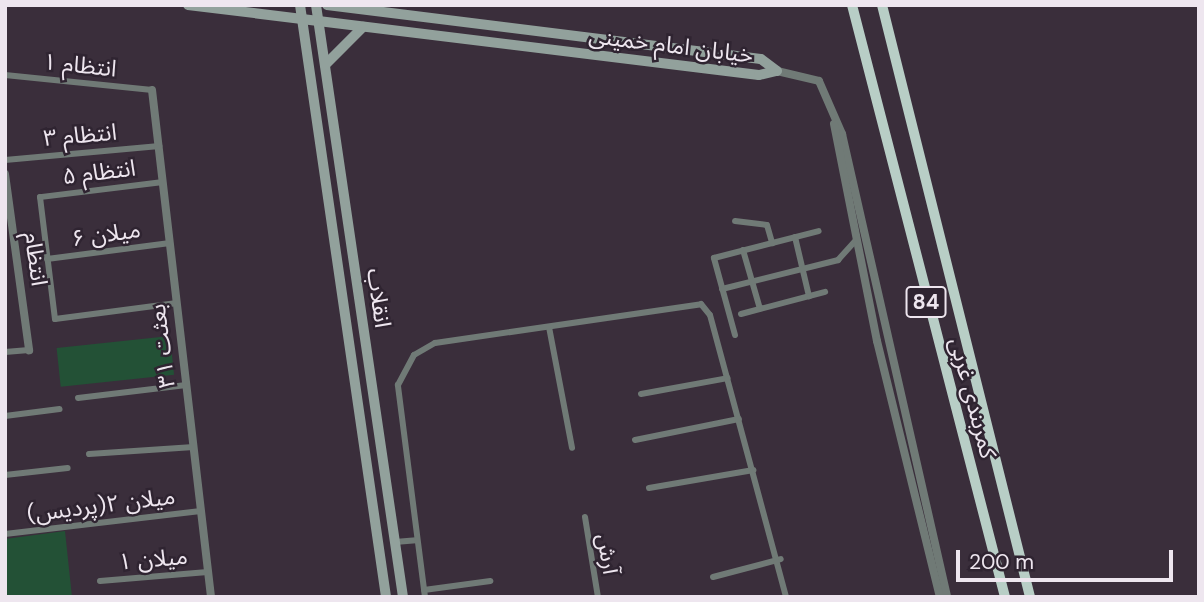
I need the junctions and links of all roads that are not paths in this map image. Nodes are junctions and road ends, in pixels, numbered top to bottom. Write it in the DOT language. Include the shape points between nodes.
graph roads {
  1 [pos="188,5"];
  2 [pos="300,5"];
  3 [pos="316,5"];
  4 [pos="327,5"];
  5 [pos="385,5"];
  6 [pos="852,5"];
  7 [pos="882,5"];
  8 [pos="408,15"];
  9 [pos="301,19"];
  10 [pos="318,21"];
  11 [pos="363,27"];
  12 [pos="322,50"];
  13 [pos="305,51"];
  14 [pos="324,65"];
  15 [pos="777,71"];
  16 [pos="5,75"];
  17 [pos="152,90"];
  18 [pos="832,107"];
  19 [pos="159,146"];
  20 [pos="5,160"];
  21 [pos="5,174"];
  22 [pos="163,182"];
  23 [pos="735,221"];
  24 [pos="819,231"];
  25 [pos="795,237"];
  26 [pos="10,238"];
  27 [pos="856,240"];
  28 [pos="170,243"];
  29 [pos="772,243"];
  30 [pos="743,250"];
  31 [pos="47,260"];
  32 [pos="802,268"];
  33 [pos="752,281"];
  34 [pos="722,289"];
  35 [pos="825,292"];
  36 [pos="809,296"];
  37 [pos="177,303"];
  38 [pos="760,309"];
  39 [pos="741,314"];
  40 [pos="549,327"];
  41 [pos="735,335"];
  42 [pos="29,349"];
  43 [pos="5,352"];
  44 [pos="728,378"];
  45 [pos="186,385"];
  46 [pos="373,389"];
  47 [pos="354,391"];
  48 [pos="641,394"];
  49 [pos="78,398"];
  50 [pos="60,409"];
  51 [pos="5,416"];
  52 [pos="739,419"];
  53 [pos="635,440"];
  54 [pos="194,447"];
  55 [pos="572,448"];
  56 [pos="89,454"];
  57 [pos="68,468"];
  58 [pos="753,470"];
  59 [pos="5,475"];
  60 [pos="649,488"];
  61 [pos="201,511"];
  62 [pos="585,517"];
  63 [pos="5,534"];
  64 [pos="416,540"];
  65 [pos="395,542"];
  66 [pos="781,559"];
  67 [pos="208,572"];
  68 [pos="713,576"];
  69 [pos="100,581"];
  70 [pos="490,581"];
  71 [pos="424,593"];
  72 [pos="211,597"];
  73 [pos="386,597"];
  74 [pos="403,597"];
  75 [pos="598,597"];
  76 [pos="786,597"];
  77 [pos="940,597"];
  78 [pos="947,597"];
  79 [pos="1005,597"];
  80 [pos="1030,597"];
  1 -- 9 [label="main road, خیابان امام خمینی"];
  2 -- 9 [label="main road, انقلاب"];
  3 -- 10 [label="main road, انقلاب"];
  4 -- 8 [label="main road, خیابان امام خمینی"];
  5 -- 8 [label="main road"];
  6 -- 79 [label="highway, کمربندی غربی / 84"];
  7 -- 80 [label="highway, کمربندی غربی / 84"];
  8 -- 15 [label="main road, خیابان امام خمینی" via="761,59"];
  9 -- 10 [label="main road, خیابان امام خمینی"];
  9 -- 13 [label="main road, انقلاب"];
  10 -- 11 [label="main road, خیابان امام خمینی"];
  10 -- 12 [label="main road, انقلاب"];
  11 -- 14 [label="main road"];
  11 -- 15 [label="main road, خیابان امام خمینی" via="759,75"];
  12 -- 13 [label="main road"];
  12 -- 14 [label="main road, انقلاب"];
  13 -- 47 [label="main road, انقلاب"];
  14 -- 46 [label="main road, انقلاب"];
  15 -- 18 [label="street" via="819,81"];
  16 -- 17 [label="street, انتظام ۱"];
  17 -- 19 [label="street, بعثت ۳۱"];
  18 -- 27 [label="street"];
  18 -- 78 [label="street"];
  19 -- 20 [label="street, انتظام ۳"];
  19 -- 22 [label="street, بعثت ۳۱"];
  21 -- 26 [label="street, انتظام"];
  22 -- 28 [label="street, بعثت ۳۱"];
  22 -- 31 [label="street, انتظام ۵" via="40,197"];
  23 -- 29 [label="street" via="767,225"];
  24 -- 25 [label="street"];
  25 -- 29 [label="street"];
  25 -- 32 [label="street"];
  26 -- 42 [label="street, انتظام"];
  27 -- 32 [label="street" via="847,256"];
  27 -- 77 [label="street"];
  28 -- 31 [label="street, میلان ۶"];
  28 -- 37 [label="street, بعثت ۳۱"];
  29 -- 30 [label="street"];
  30 -- 33 [label="street"];
  30 -- 34 [label="street" via="714,258"];
  31 -- 37 [label="street" via="55,319"];
  32 -- 33 [label="street"];
  32 -- 36 [label="street"];
  33 -- 34 [label="street"];
  33 -- 38 [label="street"];
  34 -- 41 [label="street"];
  35 -- 36 [label="street"];
  36 -- 38 [label="street"];
  37 -- 45 [label="street, بعثت ۳۱"];
  38 -- 39 [label="street"];
  40 -- 44 [label="street" via="701,304 710,315"];
  40 -- 55 [label="street"];
  40 -- 64 [label="street" via="435,343 402,368 398,385"];
  42 -- 43 [label="street"];
  44 -- 48 [label="street"];
  44 -- 52 [label="street"];
  45 -- 49 [label="street"];
  45 -- 54 [label="street, بعثت ۳۱"];
  46 -- 47 [label="main road"];
  46 -- 65 [label="main road, انقلاب"];
  47 -- 73 [label="main road, انقلاب"];
  50 -- 51 [label="street"];
  52 -- 53 [label="street"];
  52 -- 58 [label="street"];
  54 -- 56 [label="street"];
  54 -- 61 [label="street, بعثت ۳۱"];
  57 -- 59 [label="street"];
  58 -- 60 [label="street"];
  58 -- 66 [label="street"];
  61 -- 63 [label="street, میلان ۲(پردیس)"];
  61 -- 67 [label="street, بعثت ۳۱"];
  62 -- 75 [label="street, آرش"];
  64 -- 65 [label="street"];
  64 -- 71 [label="street"];
  65 -- 74 [label="main road, انقلاب"];
  66 -- 68 [label="street"];
  66 -- 76 [label="street"];
  67 -- 69 [label="street, میلان ۱"];
  67 -- 72 [label="street, بعثت ۳۱"];
  70 -- 71 [label="street"];
}
